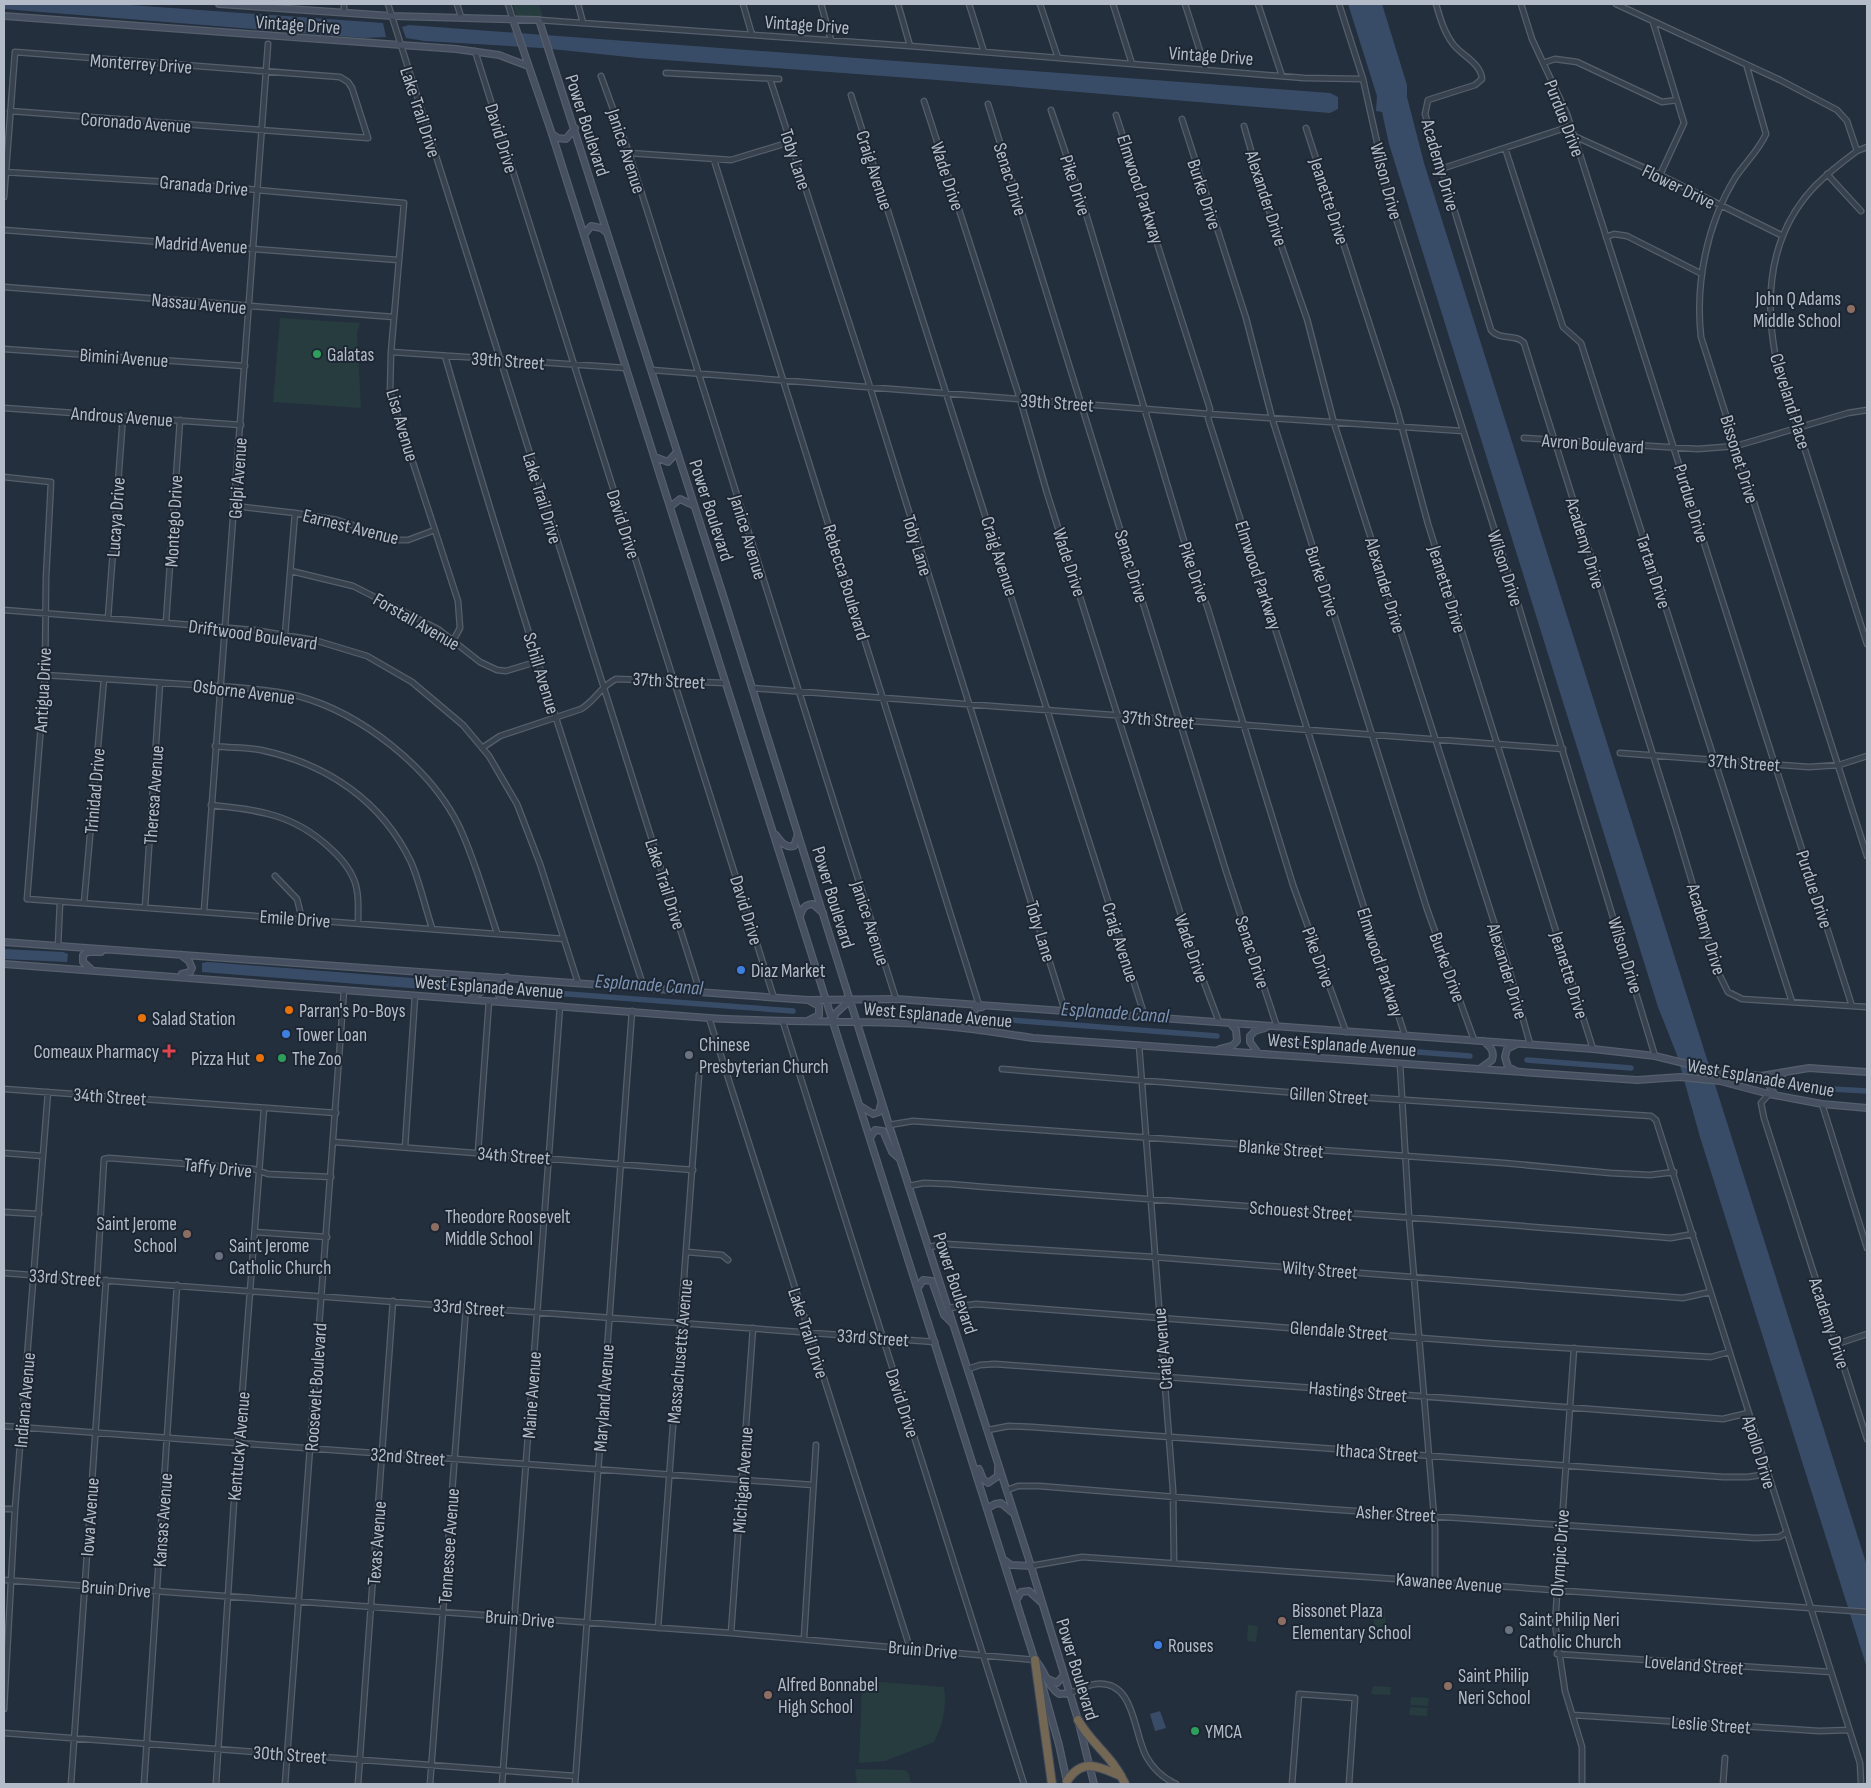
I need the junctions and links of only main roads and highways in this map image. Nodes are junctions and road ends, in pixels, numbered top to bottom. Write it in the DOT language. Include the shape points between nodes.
graph roads {
  1 [pos="219,4"];
  2 [pos="272,6"];
  3 [pos="4,16"];
  4 [pos="513,20"];
  5 [pos="539,20"];
  6 [pos="528,66"];
  7 [pos="575,128"];
  8 [pos="552,134"];
  9 [pos="606,232"];
  10 [pos="584,235"];
  11 [pos="677,452"];
  12 [pos="655,456"];
  13 [pos="693,505"];
  14 [pos="670,507"];
  15 [pos="771,826"];
  16 [pos="799,834"];
  17 [pos="824,914"];
  18 [pos="800,917"];
  19 [pos="4,942"];
  20 [pos="140,951"];
  21 [pos="181,955"];
  22 [pos="4,964"];
  23 [pos="98,970"];
  24 [pos="160,975"];
  25 [pos="471,975"];
  26 [pos="507,977"];
  27 [pos="469,1000"];
  28 [pos="808,1000"];
  29 [pos="826,1000"];
  30 [pos="850,1000"];
  31 [pos="508,1002"];
  32 [pos="992,1006"];
  33 [pos="803,1022"];
  34 [pos="834,1022"];
  35 [pos="857,1022"];
  36 [pos="1230,1023"];
  37 [pos="1270,1026"];
  38 [pos="979,1030"];
  39 [pos="1482,1041"];
  40 [pos="1519,1044"];
  41 [pos="1213,1050"];
  42 [pos="1258,1053"];
  43 [pos="1476,1070"];
  44 [pos="1788,1072"];
  45 [pos="1867,1072"];
  46 [pos="1521,1073"];
  47 [pos="1772,1095"];
  48 [pos="881,1100"];
  49 [pos="859,1103"];
  50 [pos="1867,1108"];
  51 [pos="870,1138"];
  52 [pos="900,1159"];
  53 [pos="918,1288"];
  54 [pos="954,1325"];
  55 [pos="998,1463"];
  56 [pos="974,1464"];
  57 [pos="988,1508"];
  58 [pos="1015,1515"];
  59 [pos="1004,1560"];
  60 [pos="1031,1566"];
  61 [pos="1017,1599"];
  62 [pos="1043,1603"];
  63 [pos="1035,1660"];
  64 [pos="1064,1675"];
  65 [pos="1048,1679"];
  66 [pos="1070,1693"];
  67 [pos="1078,1720"];
  68 [pos="1090,1765"];
  69 [pos="1121,1776"];
  70 [pos="1067,1782"];
  71 [pos="1052,1784"];
  72 [pos="1094,1784"];
  73 [pos="1125,1784"];
  1 -- 2 [label="main road, Vintage Drive"];
  2 -- 4 [label="main road, Vintage Drive" via="392,16"];
  3 -- 6 [label="main road, Vintage Drive" via="475,51"];
  4 -- 5 [label="main road, Vintage Drive"];
  4 -- 6 [label="main road, Power Boulevard"];
  5 -- 7 [label="main road, Power Boulevard"];
  6 -- 8 [label="main road, Power Boulevard"];
  7 -- 8 [label="main road" via="566,139"];
  7 -- 9 [label="main road, Power Boulevard"];
  8 -- 10 [label="main road, Power Boulevard"];
  9 -- 10 [label="main road" via="591,226"];
  9 -- 11 [label="main road, Power Boulevard"];
  10 -- 12 [label="main road, Power Boulevard"];
  11 -- 12 [label="main road" via="668,462"];
  11 -- 13 [label="main road, Power Boulevard"];
  12 -- 14 [label="main road, Power Boulevard"];
  13 -- 14 [label="main road" via="680,499"];
  13 -- 16 [label="main road, Power Boulevard"];
  14 -- 15 [label="main road, Power Boulevard"];
  15 -- 16 [label="main road" via="786,846 794,846"];
  15 -- 18 [label="main road, Power Boulevard"];
  16 -- 17 [label="main road, Power Boulevard"];
  17 -- 18 [label="main road" via="813,904 803,907"];
  17 -- 30 [label="main road, Power Boulevard"];
  18 -- 29 [label="main road, Power Boulevard"];
  19 -- 20 [label="main road, West Esplanade Avenue"];
  20 -- 21 [label="main road, West Esplanade Avenue"];
  20 -- 23 [label="main road" via="136,954 88,952 83,955 84,965"];
  21 -- 24 [label="main road" via="191,964 190,972"];
  21 -- 25 [label="main road, West Esplanade Avenue"];
  22 -- 23 [label="main road, West Esplanade Avenue"];
  23 -- 24 [label="main road, West Esplanade Avenue"];
  24 -- 27 [label="main road, West Esplanade Avenue"];
  25 -- 26 [label="main road, West Esplanade Avenue"];
  25 -- 27 [label="main road" via="480,979 483,985 478,996"];
  26 -- 28 [label="main road, West Esplanade Avenue"];
  26 -- 31 [label="main road" via="496,989 500,998"];
  27 -- 31 [label="main road, West Esplanade Avenue"];
  28 -- 29 [label="main road, West Esplanade Avenue"];
  28 -- 33 [label="main road" via="819,1006 819,1014"];
  29 -- 30 [label="main road, West Esplanade Avenue"];
  29 -- 34 [label="main road, Power Boulevard"];
  30 -- 32 [label="main road, West Esplanade Avenue" via="896,999"];
  30 -- 34 [label="main road" via="835,1014"];
  30 -- 35 [label="main road, Power Boulevard"];
  31 -- 33 [label="main road, West Esplanade Avenue"];
  32 -- 36 [label="main road, West Esplanade Avenue"];
  32 -- 38 [label="main road" via="976,1008 972,1013 972,1023"];
  33 -- 34 [label="main road, West Esplanade Avenue"];
  34 -- 35 [label="main road, West Esplanade Avenue"];
  34 -- 49 [label="main road, Power Boulevard"];
  35 -- 38 [label="main road, West Esplanade Avenue"];
  35 -- 48 [label="main road, Power Boulevard"];
  36 -- 37 [label="main road, West Esplanade Avenue"];
  36 -- 41 [label="main road" via="1236,1030 1237,1041 1232,1046"];
  37 -- 39 [label="main road, West Esplanade Avenue"];
  37 -- 42 [label="main road" via="1250,1036 1250,1042"];
  38 -- 41 [label="main road, West Esplanade Avenue" via="1033,1038"];
  39 -- 40 [label="main road, West Esplanade Avenue"];
  39 -- 43 [label="main road" via="1492,1049 1494,1056 1486,1067"];
  40 -- 44 [label="main road, West Esplanade Avenue" via="1655,1056 1716,1071 1761,1076"];
  40 -- 46 [label="main road" via="1507,1049 1505,1057 1508,1067"];
  41 -- 42 [label="main road, West Esplanade Avenue"];
  42 -- 43 [label="main road, West Esplanade Avenue"];
  43 -- 46 [label="main road, West Esplanade Avenue"];
  44 -- 45 [label="main road, West Esplanade Avenue" via="1809,1068"];
  44 -- 47 [label="main road" via="1772,1080"];
  46 -- 47 [label="main road, West Esplanade Avenue" via="1637,1080 1680,1076 1720,1081"];
  47 -- 50 [label="main road, West Esplanade Avenue"];
  48 -- 49 [label="main road" via="881,1109 873,1114"];
  48 -- 52 [label="main road, Power Boulevard"];
  49 -- 51 [label="main road, Power Boulevard"];
  51 -- 52 [label="main road" via="875,1130 883,1131 892,1152"];
  51 -- 53 [label="main road, Power Boulevard"];
  52 -- 54 [label="main road, Power Boulevard"];
  53 -- 54 [label="main road" via="923,1280 932,1281 944,1315"];
  53 -- 56 [label="main road, Power Boulevard"];
  54 -- 55 [label="main road, Power Boulevard"];
  55 -- 56 [label="main road" via="998,1476 988,1483"];
  55 -- 58 [label="main road, Power Boulevard"];
  56 -- 57 [label="main road, Power Boulevard"];
  57 -- 58 [label="main road" via="1001,1503"];
  57 -- 59 [label="main road, Power Boulevard"];
  58 -- 60 [label="main road, Power Boulevard"];
  59 -- 60 [label="main road" via="1011,1565"];
  59 -- 61 [label="main road, Power Boulevard"];
  60 -- 62 [label="main road, Power Boulevard"];
  61 -- 62 [label="main road" via="1021,1592 1029,1591"];
  61 -- 63 [label="main road, Power Boulevard"];
  62 -- 64 [label="main road, Power Boulevard"];
  63 -- 65 [label="main road"];
  63 -- 70 [label="main road, Power Boulevard"];
  63 -- 71 [label="highway"];
  64 -- 65 [label="main road" via="1057,1683"];
  64 -- 66 [label="main road, Power Boulevard"];
  65 -- 66 [label="main road" via="1059,1694"];
  66 -- 67 [label="main road, Power Boulevard"];
  67 -- 68 [label="main road, Power Boulevard"];
  67 -- 69 [label="highway"];
  68 -- 69 [label="highway"];
  68 -- 70 [label="highway" via="1077,1769"];
  68 -- 72 [label="main road, Power Boulevard"];
  69 -- 73 [label="highway"];
}
